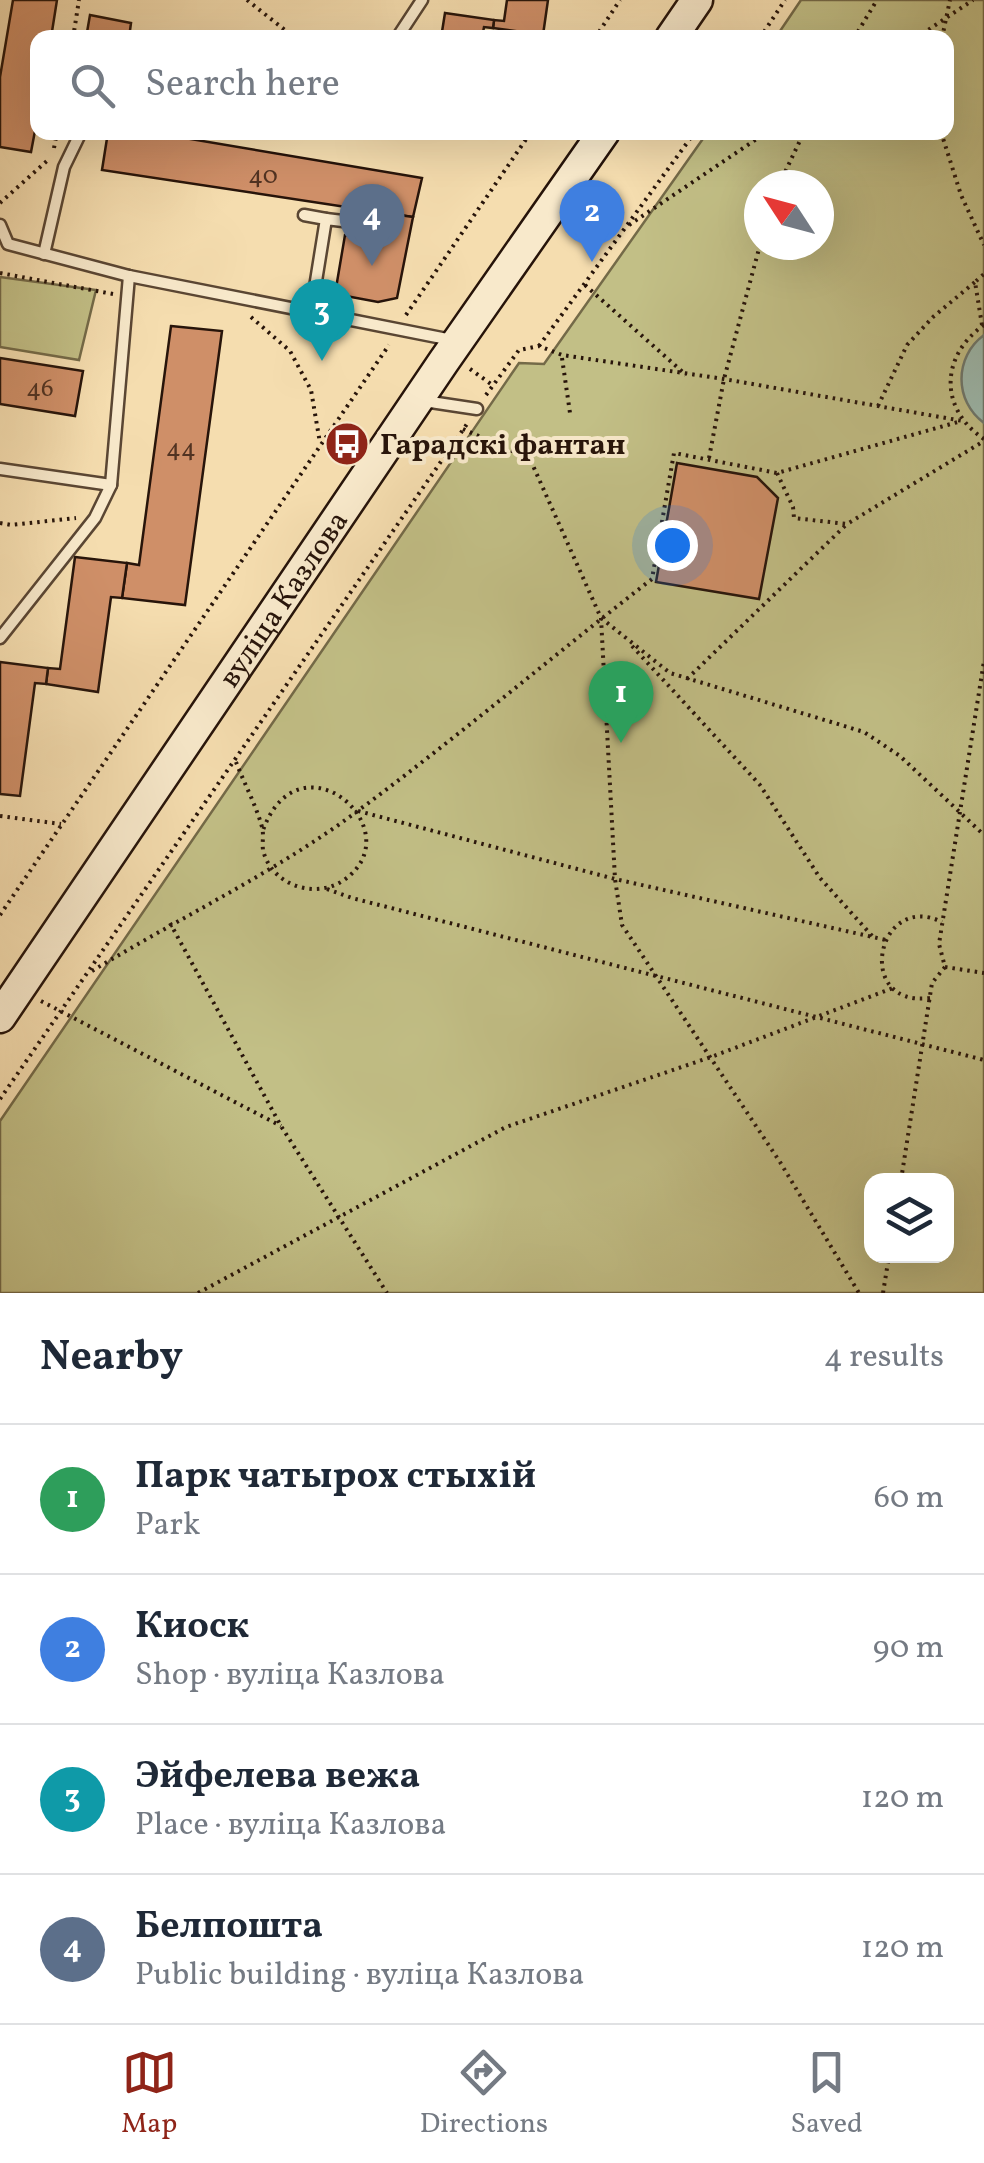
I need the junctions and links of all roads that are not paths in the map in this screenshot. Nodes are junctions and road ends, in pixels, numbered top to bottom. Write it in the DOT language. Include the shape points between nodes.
graph roads {
  1 [pos="422,0"];
  2 [pos="697,0"];
  3 [pos="402,30"];
  4 [pos="676,30"];
  5 [pos="77,140"];
  6 [pos="599,140"];
  7 [pos="304,215"];
  8 [pos="326,219"];
  9 [pos="350,222"];
  10 [pos="0,225"];
  11 [pos="44,254"];
  12 [pos="129,276"];
  13 [pos="310,312"];
  14 [pos="462,354"];
  15 [pos="418,400"];
  16 [pos="477,410"];
  17 [pos="0,470"];
  18 [pos="112,485"];
  19 [pos="0,638"];
  20 [pos="0,1017"];
  1 -- 3 [label="lane"];
  2 -- 4 [label="main road"];
  5 -- 11 [label="lane"];
  6 -- 14 [label="main road, вуліца Казлова"];
  7 -- 8 [label="lane"];
  8 -- 9 [label="lane"];
  8 -- 13 [label="lane"];
  10 -- 11 [label="lane" via="8,244"];
  11 -- 12 [label="lane"];
  12 -- 13 [label="lane"];
  12 -- 18 [label="lane"];
  13 -- 14 [label="lane" via="397,328"];
  14 -- 15 [label="main road, вуліца Казлова"];
  15 -- 16 [label="lane"];
  15 -- 20 [label="main road, вуліца Казлова"];
  17 -- 18 [label="lane"];
  18 -- 19 [label="lane" via="95,518"];
}
